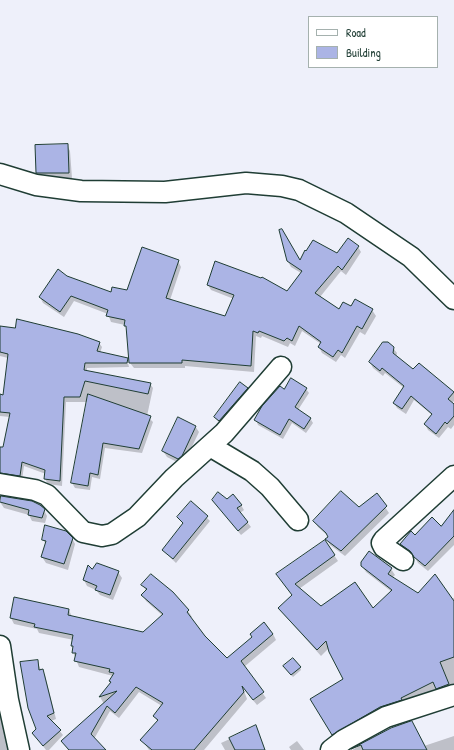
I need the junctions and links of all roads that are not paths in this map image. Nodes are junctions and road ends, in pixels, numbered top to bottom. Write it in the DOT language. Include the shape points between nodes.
graph roads {
  1 [pos="0,174"];
  2 [pos="454,300"];
  3 [pos="281,367"];
  4 [pos="210,446"];
  5 [pos="454,476"];
  6 [pos="0,484"];
  7 [pos="298,520"];
  8 [pos="402,560"];
  9 [pos="0,646"];
  10 [pos="454,695"];
  11 [pos="19,750"];
  12 [pos="331,750"];
  1 -- 2 [label="street" via="36,185 81,191 165,192 246,183 299,190 346,213 411,257"];
  3 -- 4 [label="street"];
  4 -- 6 [label="street" via="174,478 137,517 112,534 102,536 83,532 47,494"];
  4 -- 7 [label="street" via="252,471 270,487"];
  5 -- 8 [label="street" via="382,543"];
  9 -- 11 [label="street"];
  10 -- 12 [label="street" via="386,717"];
}
